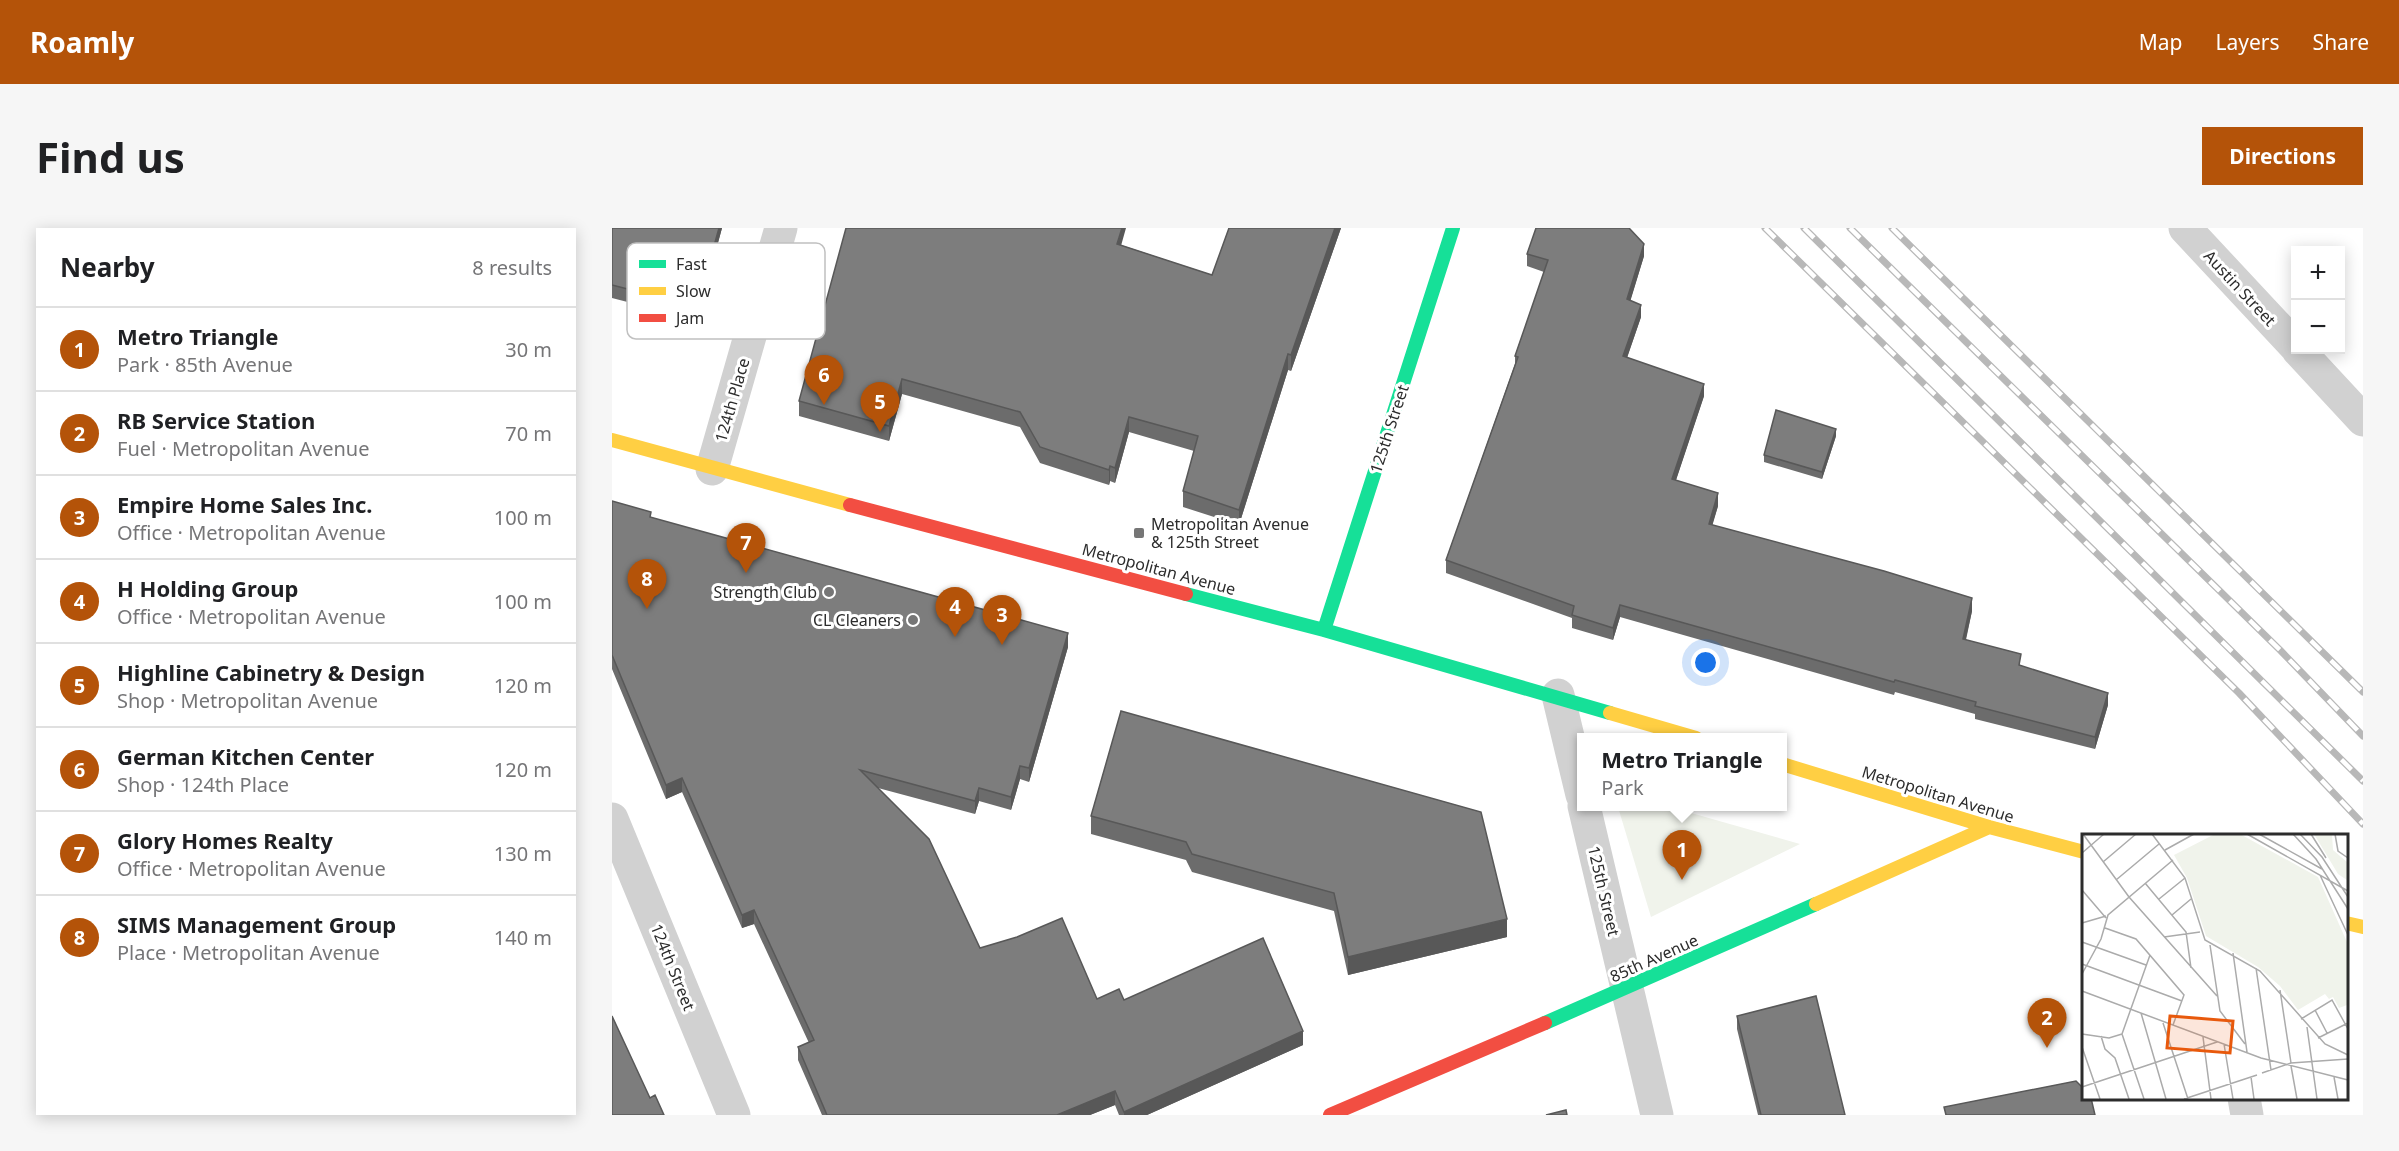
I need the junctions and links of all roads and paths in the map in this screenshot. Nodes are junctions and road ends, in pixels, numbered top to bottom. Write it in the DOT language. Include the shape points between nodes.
graph roads {
  1 [pos="781,228"];
  2 [pos="1453,228"];
  3 [pos="2185,228"];
  4 [pos="777,243"];
  5 [pos="749,339"];
  6 [pos="2291,343"];
  7 [pos="2302,354"];
  8 [pos="2363,420"];
  9 [pos="612,440"];
  10 [pos="712,469"];
  11 [pos="1324,630"];
  12 [pos="1558,695"];
  13 [pos="1680,733"];
  14 [pos="1787,766"];
  15 [pos="1577,778"];
  16 [pos="1585,811"];
  17 [pos="612,819"];
  18 [pos="1989,827"];
  19 [pos="2082,851"];
  20 [pos="2348,923"];
  21 [pos="2363,927"];
  22 [pos="1627,988"];
  23 [pos="2244,1100"];
  24 [pos="734,1115"];
  25 [pos="1330,1115"];
  26 [pos="1657,1115"];
  27 [pos="2247,1115"];
  1 -- 4 [label="street, 124th Place"];
  2 -- 11 [label="main road, 125th Street"];
  3 -- 6 [label="street, Austin Street"];
  5 -- 10 [label="street, 124th Place"];
  7 -- 8 [label="street, Austin Street"];
  9 -- 10 [label="main road, Metropolitan Avenue"];
  10 -- 11 [label="main road, Metropolitan Avenue"];
  11 -- 12 [label="main road, Metropolitan Avenue"];
  12 -- 13 [label="main road, Metropolitan Avenue"];
  12 -- 15 [label="street"];
  14 -- 18 [label="main road, Metropolitan Avenue"];
  16 -- 22 [label="street, 125th Street"];
  17 -- 24 [label="street, 124th Street"];
  18 -- 19 [label="main road, Metropolitan Avenue"];
  18 -- 22 [label="main road, 85th Avenue"];
  20 -- 21 [label="main road"];
  22 -- 25 [label="main road, 85th Avenue"];
  22 -- 26 [label="street, 125th Street"];
  23 -- 27 [label="street"];
}
